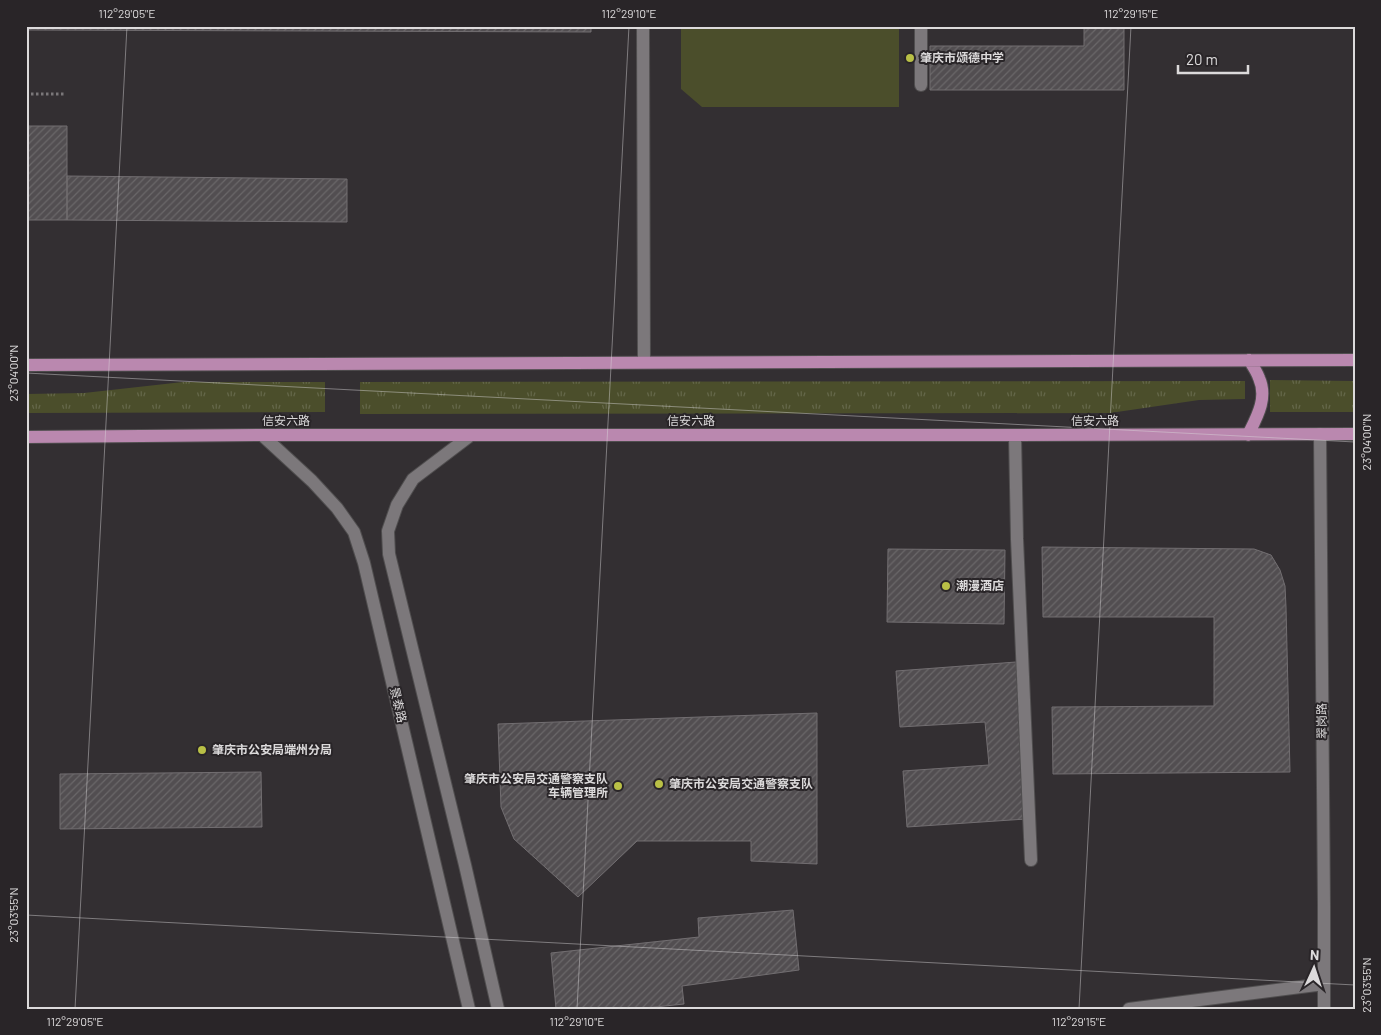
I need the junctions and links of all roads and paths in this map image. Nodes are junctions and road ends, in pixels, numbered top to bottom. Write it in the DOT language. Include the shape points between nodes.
graph roads {
  1 [pos="642,26"];
  2 [pos="921,26"];
  3 [pos="920,85"];
  4 [pos="26,94"];
  5 [pos="66,94"];
  6 [pos="1250,360"];
  7 [pos="1355,360"];
  8 [pos="644,362"];
  9 [pos="26,365"];
  10 [pos="1320,434"];
  11 [pos="1355,434"];
  12 [pos="262,435"];
  13 [pos="471,435"];
  14 [pos="1014,435"];
  15 [pos="1248,435"];
  16 [pos="26,437"];
  17 [pos="1031,860"];
  18 [pos="1324,984"];
  19 [pos="469,1009"];
  20 [pos="498,1009"];
  21 [pos="1129,1009"];
  22 [pos="1324,1009"];
  1 -- 8 [label="street"];
  2 -- 3 [label="street"];
  4 -- 5 [label="path"];
  6 -- 7 [label="main road"];
  6 -- 8 [label="main road"];
  6 -- 15 [label="main road" via="1260,380 1262,397 1259,413"];
  8 -- 9 [label="main road"];
  10 -- 11 [label="main road, 信安六路"];
  10 -- 15 [label="main road, 信安六路"];
  10 -- 18 [label="street, 翠岗路"];
  12 -- 13 [label="main road, 信安六路"];
  12 -- 16 [label="main road, 信安六路"];
  12 -- 19 [label="street, 景泰路" via="331,501 354,532"];
  13 -- 14 [label="main road, 信安六路"];
  13 -- 20 [label="street" via="413,479 397,505 388,531 389,554"];
  14 -- 15 [label="main road, 信安六路"];
  14 -- 17 [label="street"];
  18 -- 21 [label="street"];
  18 -- 22 [label="street, 翠岗路"];
}
